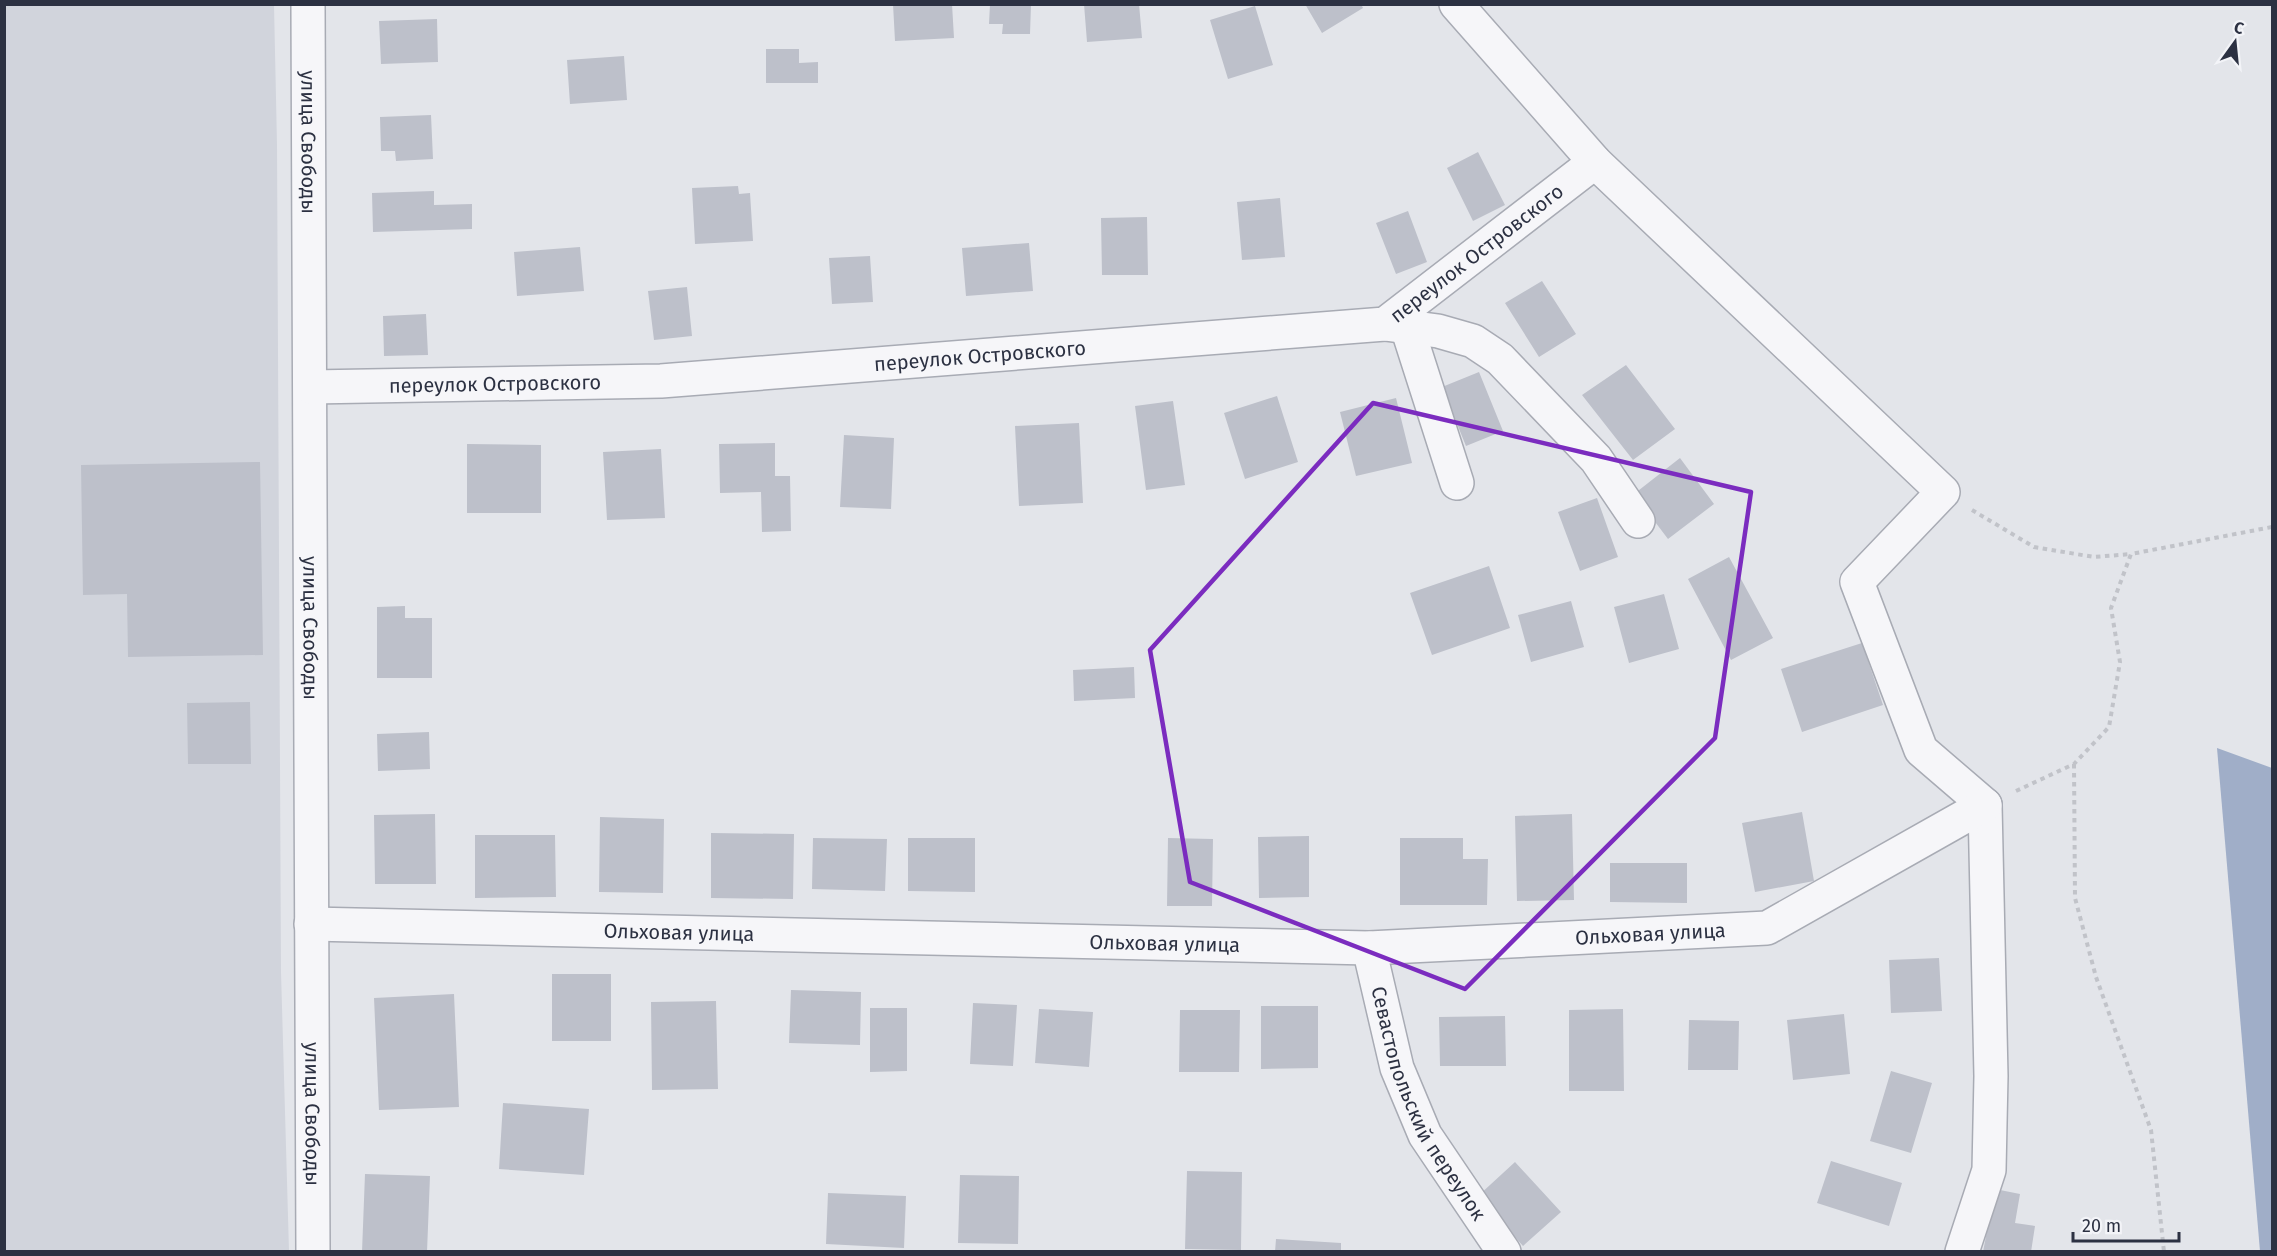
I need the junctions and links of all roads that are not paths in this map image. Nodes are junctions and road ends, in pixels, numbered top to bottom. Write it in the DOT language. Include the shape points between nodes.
graph roads {
  1 [pos="308,4"];
  2 [pos="1456,4"];
  3 [pos="1595,162"];
  4 [pos="1396,325"];
  5 [pos="311,387"];
  6 [pos="1457,483"];
  7 [pos="1638,521"];
  8 [pos="1985,805"];
  9 [pos="311,924"];
  10 [pos="1369,948"];
  11 [pos="313,1251"];
  12 [pos="1504,1251"];
  13 [pos="1962,1251"];
  1 -- 5 [label="street, улица Свободы"];
  2 -- 3 [label="street"];
  3 -- 4 [label="street, переулок Островского"];
  3 -- 8 [label="street" via="1943,492 1857,582 1921,750"];
  4 -- 5 [label="street, переулок Островского" via="661,381"];
  4 -- 6 [label="street"];
  4 -- 7 [label="street" via="1473,340 1500,359 1596,459"];
  5 -- 9 [label="street, улица Свободы"];
  8 -- 10 [label="street, Ольховая улица" via="1767,928"];
  8 -- 13 [label="street" via="1991,1076 1989,1170"];
  9 -- 10 [label="street, Ольховая улица"];
  9 -- 11 [label="street, улица Свободы"];
  10 -- 12 [label="street, Севастопольский переулок" via="1397,1068 1425,1135"];
}
